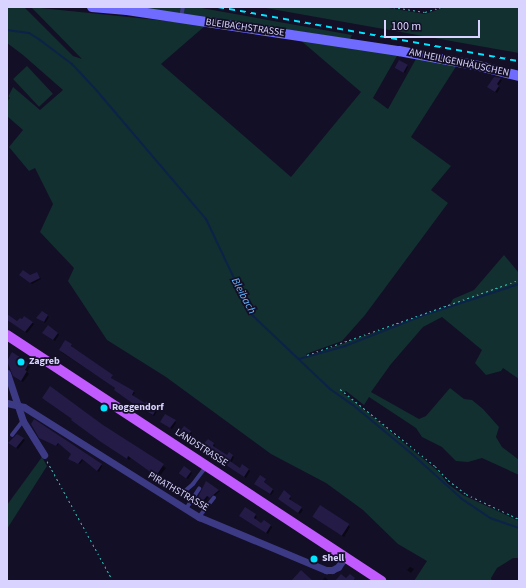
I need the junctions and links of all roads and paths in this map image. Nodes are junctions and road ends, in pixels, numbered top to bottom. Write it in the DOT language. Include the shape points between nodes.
graph roads {
  1 [pos="92,7"];
  2 [pos="183,7"];
  3 [pos="393,7"];
  4 [pos="441,7"];
  5 [pos="181,19"];
  6 [pos="399,51"];
  7 [pos="519,76"];
  8 [pos="519,280"];
  9 [pos="7,335"];
  10 [pos="307,355"];
  11 [pos="7,373"];
  12 [pos="340,389"];
  13 [pos="7,403"];
  14 [pos="17,405"];
  15 [pos="23,421"];
  16 [pos="12,435"];
  17 [pos="44,455"];
  18 [pos="206,466"];
  19 [pos="199,489"];
  20 [pos="174,491"];
  21 [pos="214,498"];
  22 [pos="185,510"];
  23 [pos="198,517"];
  24 [pos="519,519"];
  25 [pos="345,558"];
  26 [pos="113,581"];
  27 [pos="381,581"];
  1 -- 5 [label="main road, BLEIBACHSTRASSE"];
  2 -- 5 [label="lane"];
  3 -- 4 [label="path" via="425,12"];
  5 -- 6 [label="main road, BLEIBACHSTRASSE"];
  6 -- 7 [label="main road, AM HEILIGENHÄUSCHEN"];
  8 -- 10 [label="path"];
  9 -- 18 [label="main road, LANDSTRASSE"];
  11 -- 14 [label="street"];
  12 -- 24 [label="path" via="466,494"];
  13 -- 14 [label="street, PIRATHSTRASSE"];
  14 -- 15 [label="street"];
  14 -- 22 [label="street, PIRATHSTRASSE" via="24,407"];
  15 -- 16 [label="lane"];
  15 -- 17 [label="street"];
  17 -- 26 [label="path"];
  18 -- 20 [label="lane" via="185,491 178,494"];
  18 -- 25 [label="main road, LANDSTRASSE"];
  19 -- 22 [label="lane"];
  21 -- 23 [label="lane"];
  22 -- 23 [label="street, PIRATHSTRASSE"];
  23 -- 25 [label="street, PIRATHSTRASSE" via="322,568 332,570"];
  25 -- 27 [label="main road, LANDSTRASSE"];
}
